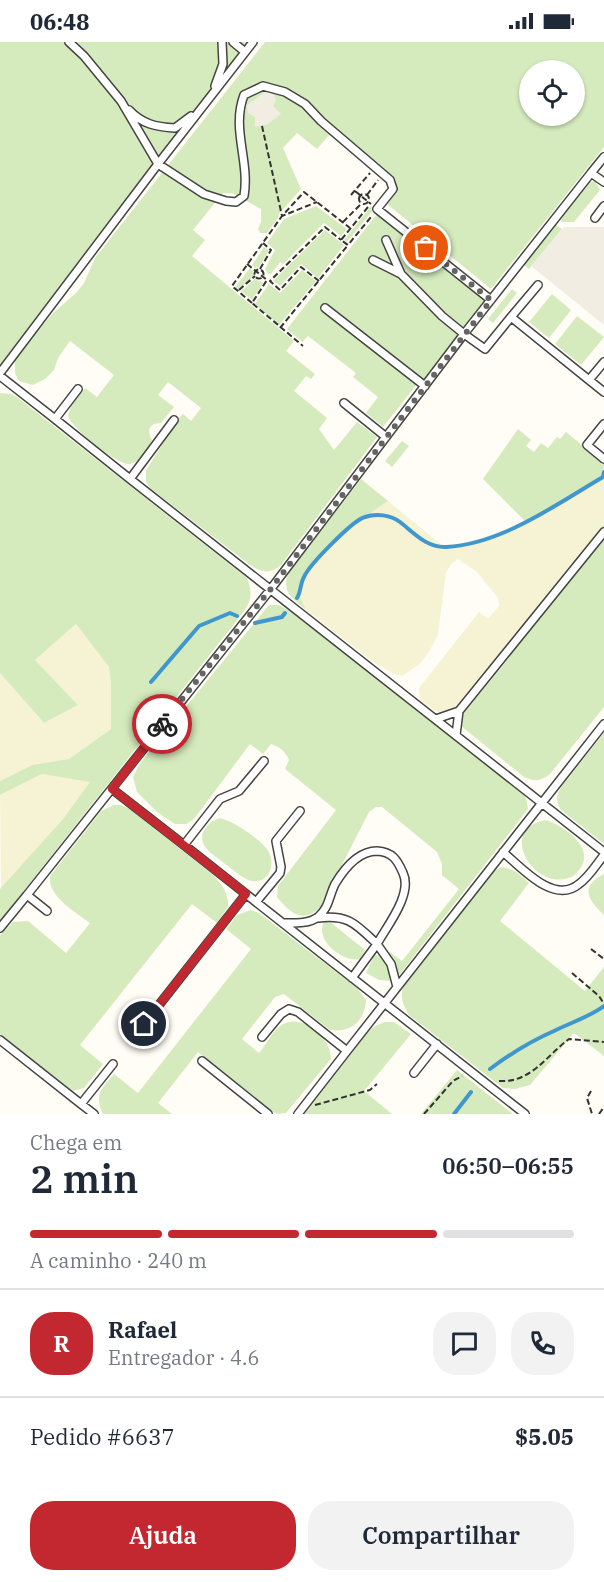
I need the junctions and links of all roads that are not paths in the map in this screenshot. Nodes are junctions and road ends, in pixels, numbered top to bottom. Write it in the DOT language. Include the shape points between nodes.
graph roads {
  1 [pos="69,42"];
  2 [pos="222,42"];
  3 [pos="233,42"];
  4 [pos="253,42"];
  5 [pos="245,52"];
  6 [pos="121,101"];
  7 [pos="207,101"];
  8 [pos="604,157"];
  9 [pos="158,164"];
  10 [pos="591,173"];
  11 [pos="604,183"];
  12 [pos="604,207"];
  13 [pos="594,218"];
  14 [pos="386,240"];
  15 [pos="373,260"];
  16 [pos="401,274"];
  17 [pos="537,285"];
  18 [pos="491,300"];
  19 [pos="325,308"];
  20 [pos="511,317"];
  21 [pos="465,334"];
  22 [pos="604,362"];
  23 [pos="0,374"];
  24 [pos="590,380"];
  25 [pos="425,386"];
  26 [pos="78,389"];
  27 [pos="604,392"];
  28 [pos="344,403"];
  29 [pos="55,419"];
  30 [pos="174,420"];
  31 [pos="604,424"];
  32 [pos="386,437"];
  33 [pos="604,459"];
  34 [pos="130,479"];
  35 [pos="604,532"];
  36 [pos="270,590"];
  37 [pos="459,711"];
  38 [pos="436,719"];
  39 [pos="604,724"];
  40 [pos="456,735"];
  41 [pos="264,761"];
  42 [pos="112,789"];
  43 [pos="542,803"];
  44 [pos="300,811"];
  45 [pos="184,845"];
  46 [pos="503,852"];
  47 [pos="604,854"];
  48 [pos="246,894"];
  49 [pos="27,895"];
  50 [pos="256,902"];
  51 [pos="47,911"];
  52 [pos="318,918"];
  53 [pos="282,923"];
  54 [pos="0,928"];
  55 [pos="377,944"];
  56 [pos="352,978"];
  57 [pos="397,987"];
  58 [pos="384,1003"];
  59 [pos="144,1024"];
  60 [pos="262,1037"];
  61 [pos="0,1040"];
  62 [pos="437,1044"];
  63 [pos="347,1051"];
  64 [pos="202,1061"];
  65 [pos="113,1064"];
  66 [pos="414,1073"];
  67 [pos="81,1104"];
  68 [pos="94,1114"];
  69 [pos="268,1114"];
  70 [pos="298,1114"];
  71 [pos="525,1114"];
  1 -- 6 [label="lane"];
  2 -- 7 [label="lane" via="223,64"];
  3 -- 5 [label="lane"];
  4 -- 5 [label="lane"];
  5 -- 7 [label="lane"];
  6 -- 7 [label="lane" via="138,119 155,127 175,128"];
  6 -- 9 [label="lane"];
  7 -- 9 [label="lane"];
  8 -- 10 [label="lane"];
  9 -- 18 [label="lane" via="204,194 236,202 244,196 247,180 238,126 244,95 263,86 285,92 305,104 390,180 393,189 372,205"];
  9 -- 23 [label="lane"];
  10 -- 11 [label="lane"];
  10 -- 18 [label="lane"];
  12 -- 13 [label="lane"];
  14 -- 16 [label="lane"];
  15 -- 16 [label="lane"];
  16 -- 21 [label="lane"];
  17 -- 20 [label="lane"];
  18 -- 21 [label="lane"];
  19 -- 25 [label="lane"];
  20 -- 21 [label="lane" via="485,349"];
  20 -- 24 [label="lane"];
  21 -- 25 [label="lane"];
  22 -- 24 [label="lane"];
  23 -- 29 [label="lane"];
  24 -- 27 [label="lane"];
  25 -- 32 [label="lane"];
  26 -- 29 [label="lane"];
  28 -- 32 [label="lane"];
  29 -- 34 [label="lane"];
  30 -- 34 [label="lane"];
  31 -- 33 [label="lane" via="587,445"];
  32 -- 36 [label="lane"];
  34 -- 36 [label="lane"];
  35 -- 37 [label="lane"];
  36 -- 38 [label="lane"];
  36 -- 42 [label="lane"];
  37 -- 38 [label="lane"];
  37 -- 40 [label="lane"];
  38 -- 40 [label="lane"];
  39 -- 43 [label="lane"];
  40 -- 43 [label="lane"];
  41 -- 45 [label="lane" via="239,791 220,799"];
  42 -- 45 [label="lane"];
  42 -- 49 [label="lane"];
  43 -- 46 [label="lane"];
  43 -- 47 [label="lane"];
  44 -- 50 [label="lane" via="276,841 280,873"];
  45 -- 48 [label="lane"];
  46 -- 47 [label="lane" via="536,879 560,891 580,884"];
  46 -- 57 [label="lane"];
  48 -- 50 [label="lane"];
  48 -- 59 [label="lane"];
  49 -- 51 [label="lane"];
  49 -- 54 [label="lane"];
  50 -- 53 [label="lane"];
  52 -- 53 [label="lane"];
  52 -- 55 [label="lane" via="334,916 355,922"];
  52 -- 55 [label="lane" via="353,860 370,851 387,852 397,860 405,878 403,899"];
  53 -- 56 [label="lane"];
  55 -- 56 [label="lane"];
  55 -- 57 [label="lane" via="391,964"];
  56 -- 58 [label="lane"];
  57 -- 58 [label="lane"];
  58 -- 62 [label="lane"];
  58 -- 63 [label="lane"];
  60 -- 63 [label="lane" via="289,1009"];
  61 -- 67 [label="lane"];
  62 -- 66 [label="lane"];
  62 -- 71 [label="lane"];
  63 -- 70 [label="lane"];
  64 -- 69 [label="lane"];
  65 -- 67 [label="lane"];
  67 -- 68 [label="lane"];
}
